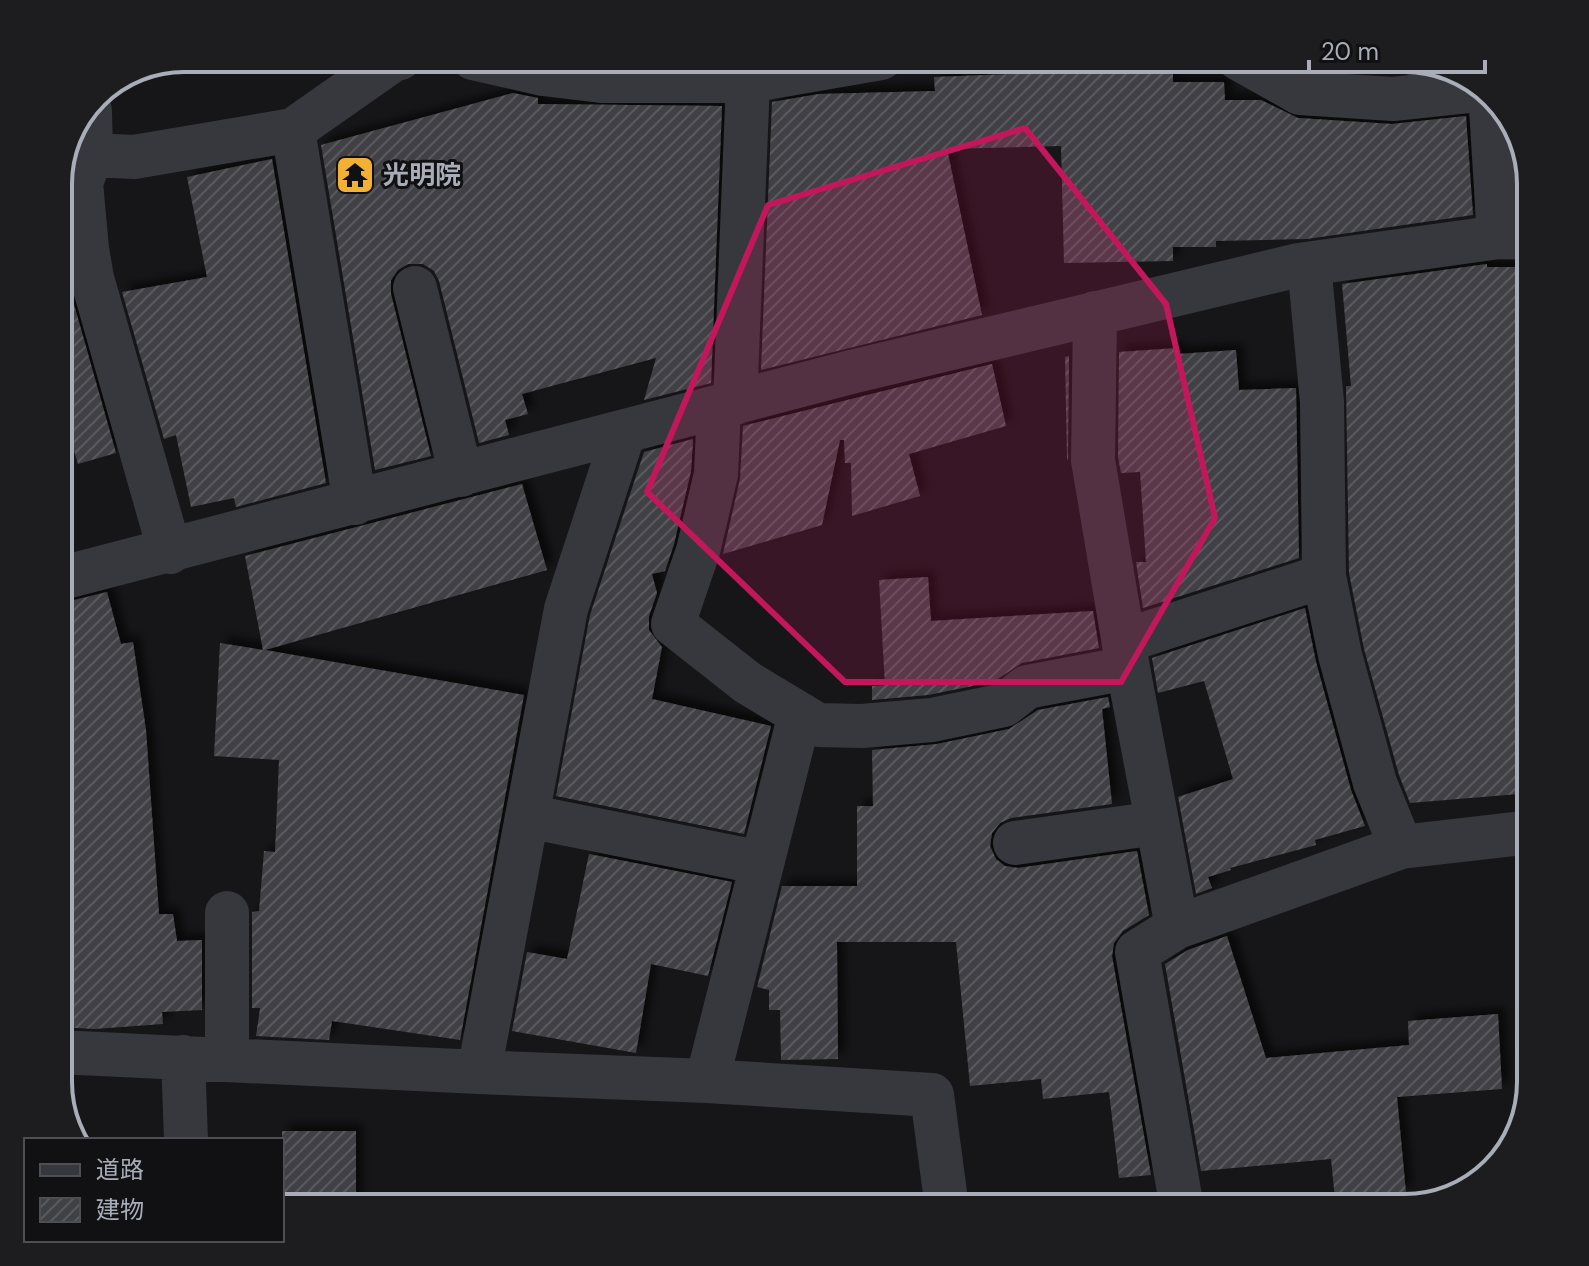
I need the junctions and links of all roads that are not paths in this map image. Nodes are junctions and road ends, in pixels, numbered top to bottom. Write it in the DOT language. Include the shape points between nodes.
graph roads {
  1 [pos="376,72"];
  2 [pos="534,72"];
  3 [pos="796,72"];
  4 [pos="1263,72"];
  5 [pos="748,81"];
  6 [pos="1468,92"];
  7 [pos="1492,114"];
  8 [pos="90,124"];
  9 [pos="293,130"];
  10 [pos="91,155"];
  11 [pos="1515,238"];
  12 [pos="1309,264"];
  13 [pos="415,288"];
  14 [pos="1095,313"];
  15 [pos="727,405"];
  16 [pos="624,432"];
  17 [pos="461,475"];
  18 [pos="355,503"];
  19 [pos="170,552"];
  20 [pos="72,576"];
  21 [pos="1324,576"];
  22 [pos="1126,655"];
  23 [pos="800,714"];
  24 [pos="527,816"];
  25 [pos="1157,823"];
  26 [pos="1517,834"];
  27 [pos="1015,843"];
  28 [pos="1401,847"];
  29 [pos="762,863"];
  30 [pos="227,913"];
  31 [pos="1177,927"];
  32 [pos="72,1053"];
  33 [pos="183,1057"];
  34 [pos="227,1059"];
  35 [pos="479,1072"];
  36 [pos="707,1081"];
  37 [pos="186,1138"];
  38 [pos="945,1194"];
  39 [pos="1180,1194"];
  1 -- 9 [label="street"];
  2 -- 5 [label="street" via="601,81"];
  3 -- 5 [label="street"];
  4 -- 6 [label="street" via="1300,93 1393,99"];
  5 -- 15 [label="street"];
  7 -- 11 [label="street"];
  8 -- 10 [label="street"];
  9 -- 10 [label="street" via="134,157"];
  9 -- 18 [label="street"];
  10 -- 19 [label="street" via="81,183 92,278"];
  11 -- 12 [label="street"];
  12 -- 14 [label="street"];
  12 -- 21 [label="street" via="1322,402"];
  13 -- 17 [label="street"];
  14 -- 15 [label="street"];
  14 -- 22 [label="street" via="1093,460"];
  15 -- 16 [label="street"];
  15 -- 23 [label="street" via="698,551 673,624 748,683"];
  16 -- 17 [label="street"];
  16 -- 24 [label="street" via="566,609"];
  17 -- 18 [label="street"];
  18 -- 19 [label="street"];
  19 -- 20 [label="street"];
  21 -- 22 [label="street"];
  21 -- 28 [label="street" via="1375,783"];
  22 -- 23 [label="street" via="1027,687 1004,705 932,720 818,725"];
  22 -- 25 [label="street"];
  23 -- 29 [label="street"];
  24 -- 29 [label="street"];
  24 -- 35 [label="street"];
  25 -- 27 [label="street"];
  25 -- 31 [label="street"];
  26 -- 28 [label="street"];
  28 -- 31 [label="street"];
  29 -- 36 [label="street"];
  30 -- 34 [label="street"];
  31 -- 39 [label="street" via="1137,952"];
  32 -- 33 [label="street"];
  33 -- 34 [label="street"];
  33 -- 37 [label="street"];
  34 -- 35 [label="street"];
  35 -- 36 [label="street"];
  36 -- 38 [label="street" via="932,1095"];
}
